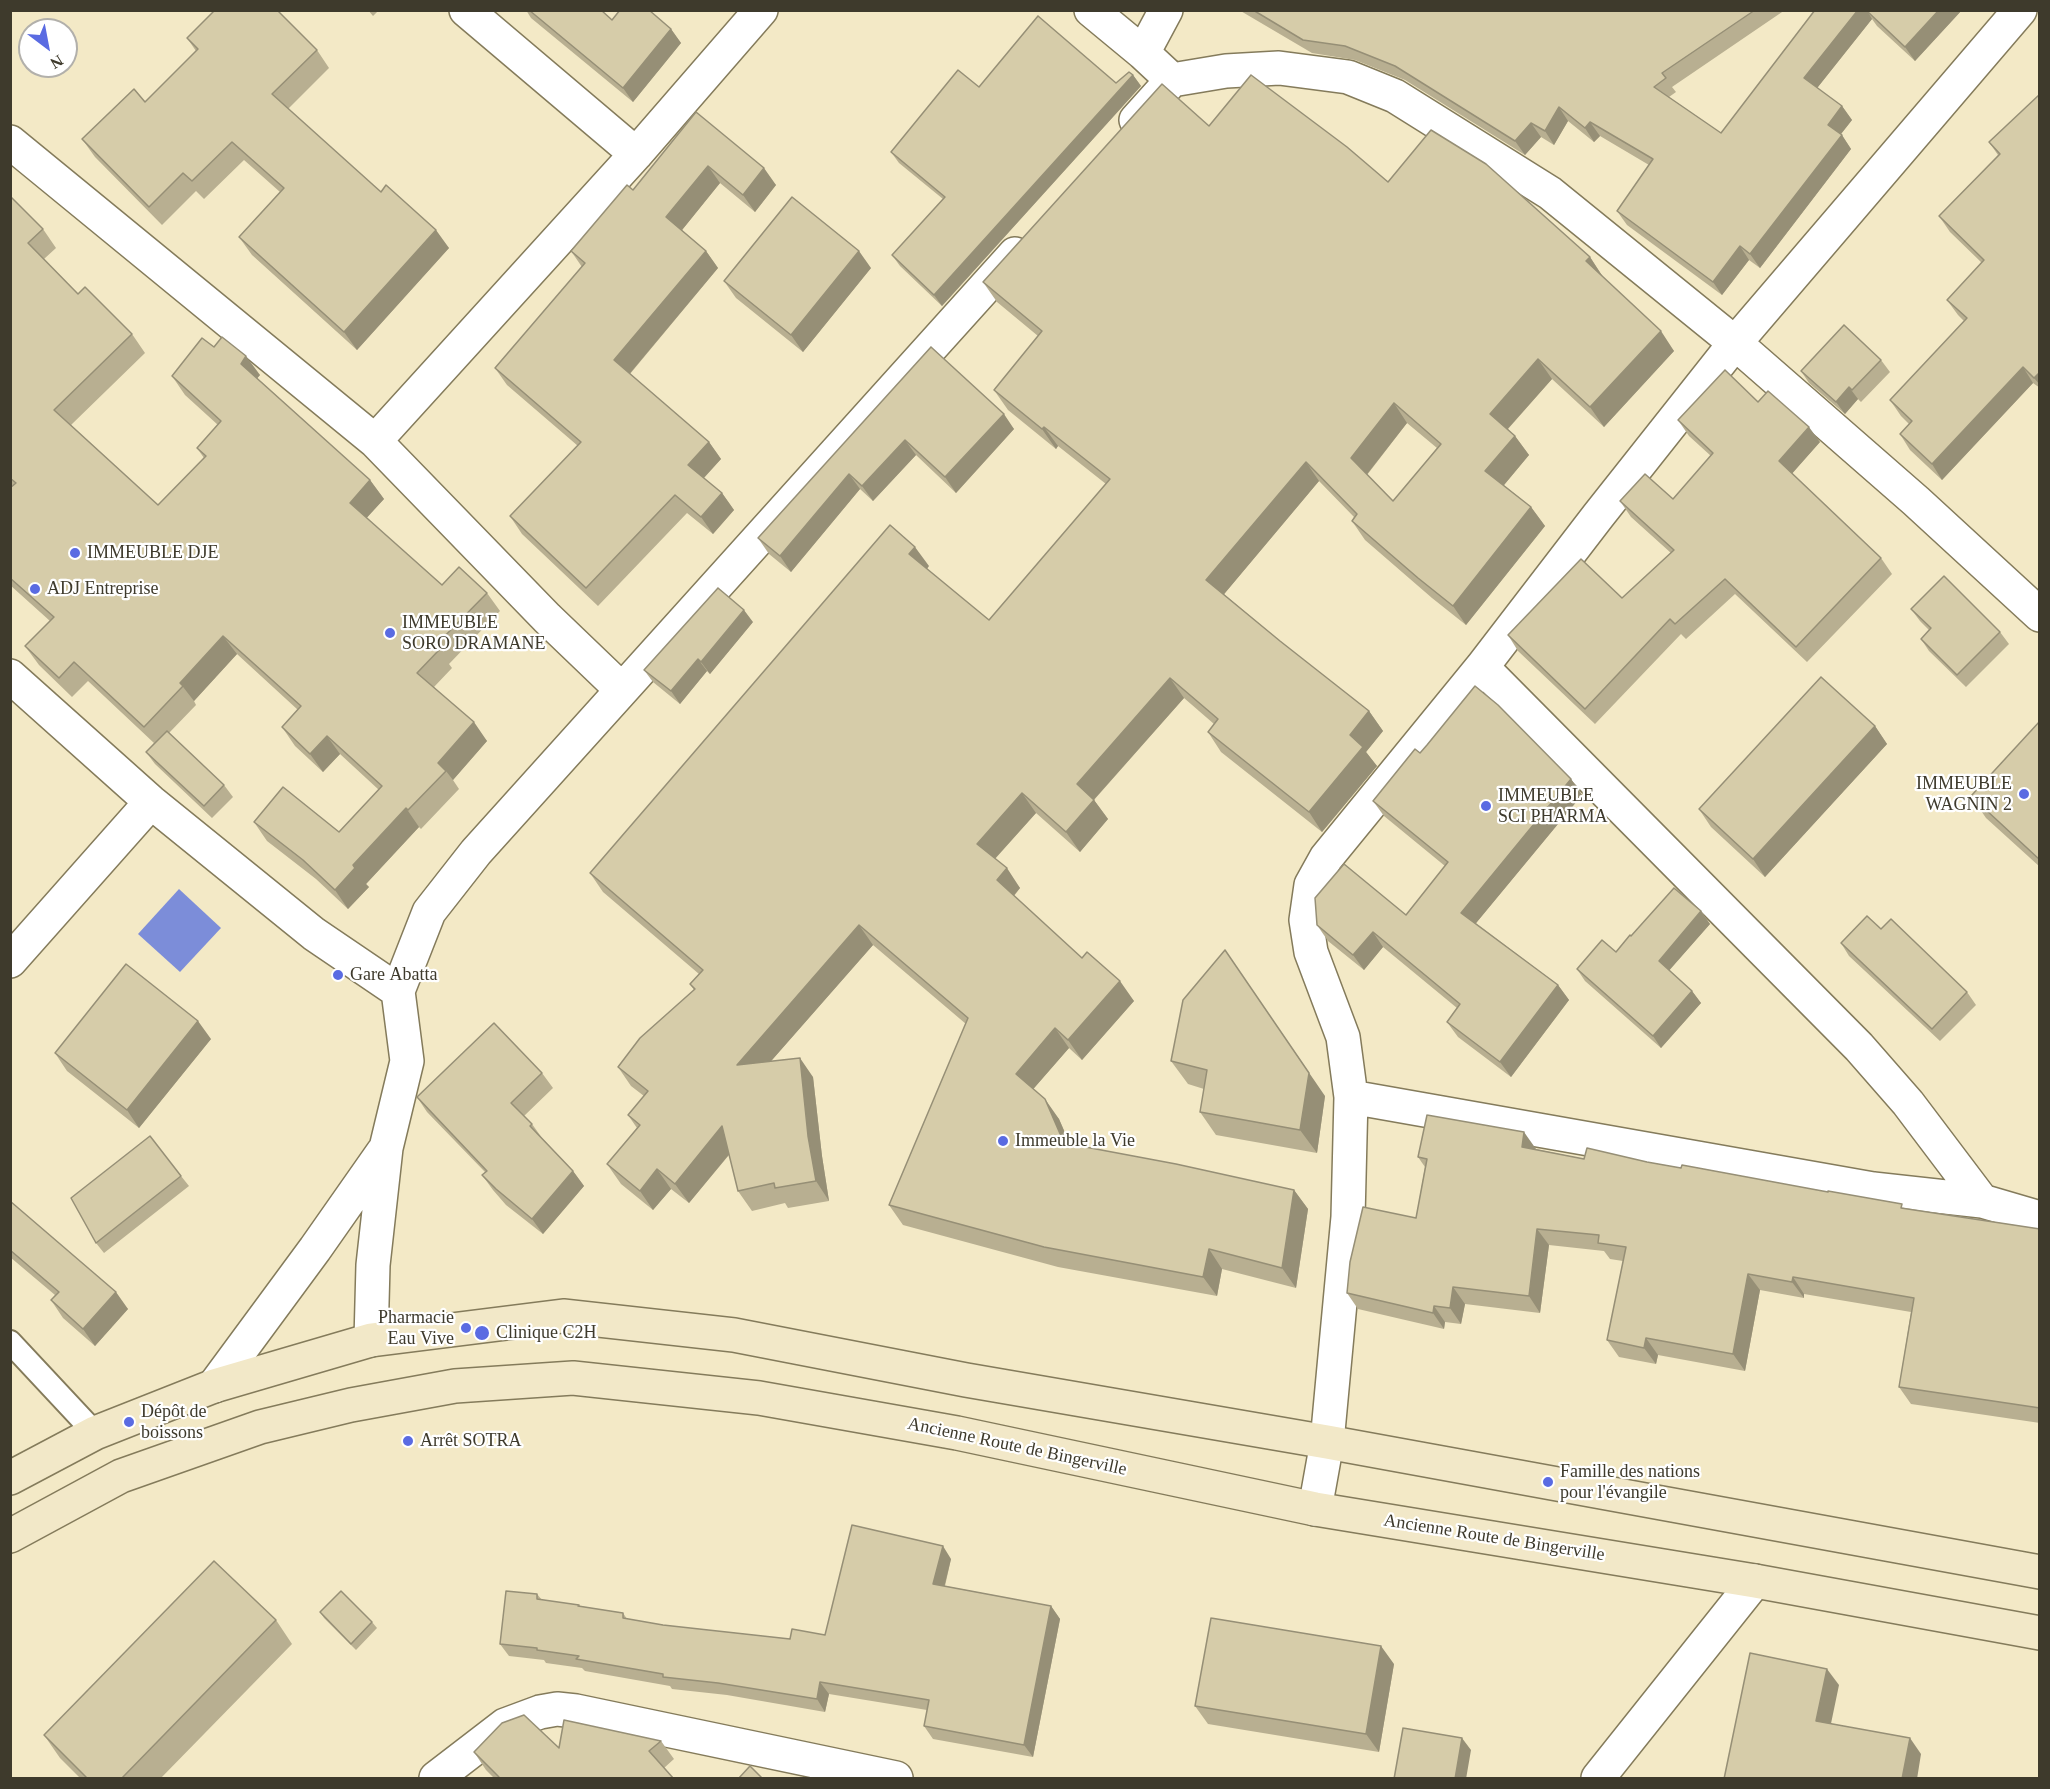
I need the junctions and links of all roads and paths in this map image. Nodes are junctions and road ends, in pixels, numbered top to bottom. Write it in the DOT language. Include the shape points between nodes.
graph roads {
  1 [pos="466,10"];
  2 [pos="760,10"];
  3 [pos="1091,10"];
  4 [pos="1166,10"];
  5 [pos="2022,10"];
  6 [pos="2040,25"];
  7 [pos="1143,53"];
  8 [pos="1172,80"];
  9 [pos="10,142"];
  10 [pos="1116,142"];
  11 [pos="636,154"];
  12 [pos="1036,230"];
  13 [pos="1735,344"];
  14 [pos="375,441"];
  15 [pos="2040,615"];
  16 [pos="1482,667"];
  17 [pos="10,676"];
  18 [pos="621,689"];
  19 [pos="152,802"];
  20 [pos="10,961"];
  21 [pos="398,991"];
  22 [pos="1351,1097"];
  23 [pos="386,1148"];
  24 [pos="1982,1201"];
  25 [pos="2040,1218"];
  26 [pos="371,1340"];
  27 [pos="10,1342"];
  28 [pos="214,1386"];
  29 [pos="95,1433"];
  30 [pos="1327,1442"];
  31 [pos="10,1478"];
  32 [pos="1315,1509"];
  33 [pos="10,1536"];
  34 [pos="2040,1572"];
  35 [pos="1755,1581"];
  36 [pos="2040,1634"];
  37 [pos="436,1779"];
  38 [pos="896,1779"];
  39 [pos="1598,1779"];
  1 -- 11 [label="street"];
  2 -- 11 [label="street"];
  3 -- 7 [label="street"];
  4 -- 7 [label="street"];
  5 -- 6 [label="street"];
  5 -- 13 [label="street"];
  7 -- 8 [label="street"];
  8 -- 10 [label="street"];
  8 -- 13 [label="street" via="1279,68 1348,77 1395,96 1550,193"];
  9 -- 14 [label="street"];
  11 -- 14 [label="street"];
  12 -- 18 [label="street"];
  13 -- 15 [label="street" via="1917,501"];
  13 -- 16 [label="street"];
  14 -- 18 [label="street"];
  16 -- 22 [label="street" via="1326,858 1311,885 1306,920 1311,952 1343,1036"];
  16 -- 24 [label="street" via="1859,1047 1908,1103"];
  17 -- 19 [label="street"];
  18 -- 21 [label="street" via="476,852 429,912"];
  19 -- 20 [label="street"];
  19 -- 21 [label="street" via="314,934"];
  21 -- 23 [label="street" via="407,1061"];
  22 -- 24 [label="street" via="1873,1189"];
  22 -- 30 [label="street" via="1348,1217"];
  23 -- 26 [label="street" via="373,1265"];
  23 -- 28 [label="street"];
  24 -- 25 [label="street"];
  26 -- 28 [label="street"];
  26 -- 30 [label="street" via="563,1316 734,1335 966,1380"];
  27 -- 29 [label="lane"];
  28 -- 29 [label="street"];
  29 -- 31 [label="street"];
  30 -- 32 [label="street"];
  30 -- 34 [label="street"];
  32 -- 33 [label="street, Ancienne Route de Bingerville" via="957,1433 806,1406 573,1378 455,1386 260,1427 121,1476"];
  32 -- 35 [label="street, Ancienne Route de Bingerville"];
  35 -- 36 [label="street, Ancienne Route de Bingerville"];
  35 -- 39 [label="street"];
  37 -- 38 [label="street" via="504,1725 557,1709"];
}
